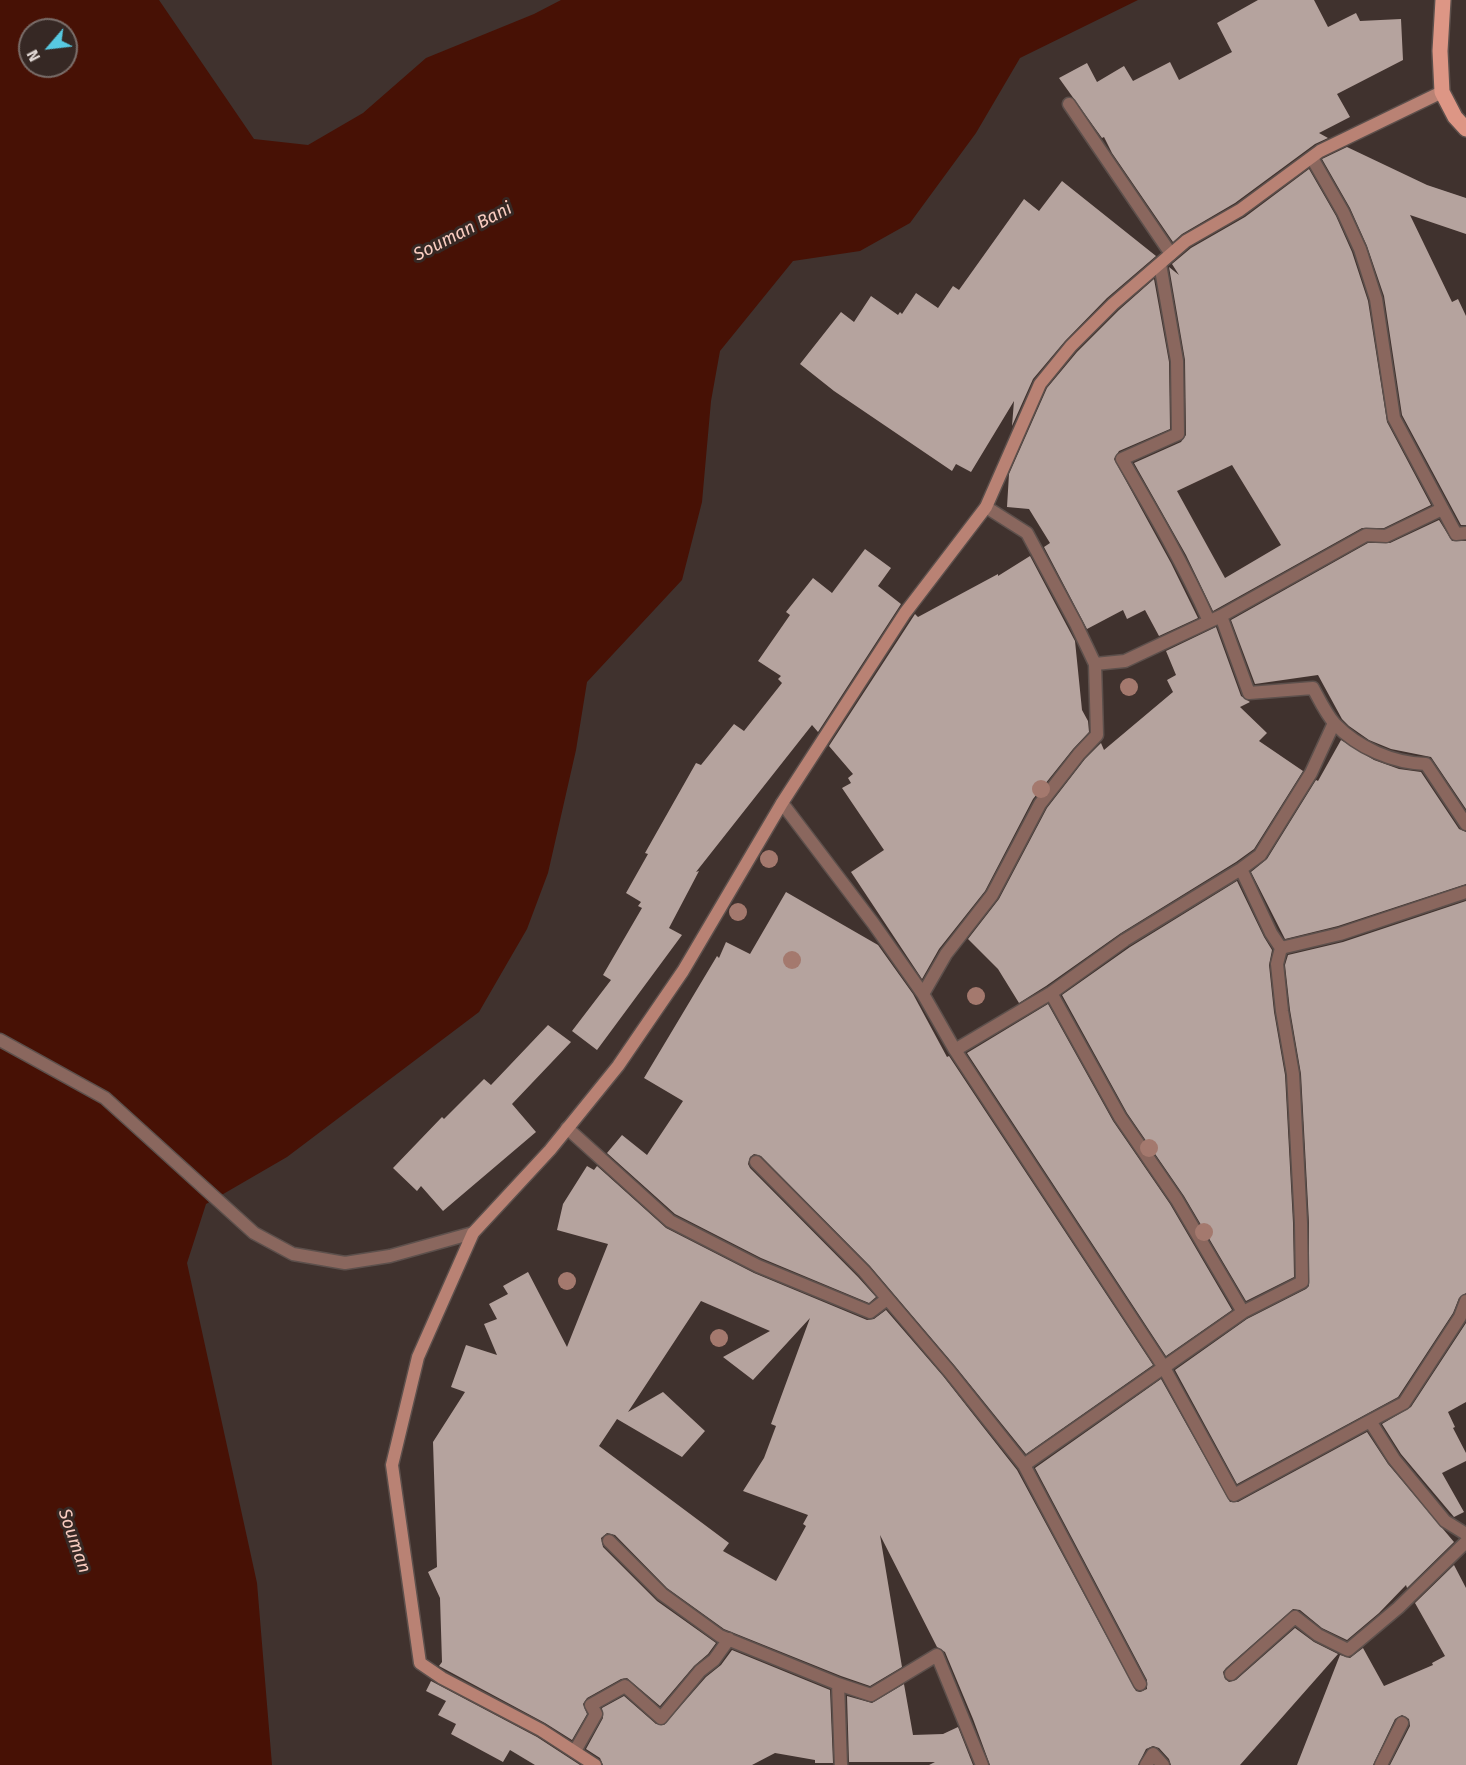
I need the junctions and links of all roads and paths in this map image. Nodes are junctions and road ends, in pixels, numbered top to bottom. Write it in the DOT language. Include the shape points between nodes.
graph roads {
  1 [pos="1443,0"];
  2 [pos="1442,92"];
  3 [pos="1069,105"];
  4 [pos="1466,129"];
  5 [pos="1312,158"];
  6 [pos="1171,254"];
  7 [pos="1160,264"];
  8 [pos="986,507"];
  9 [pos="1442,509"];
  10 [pos="1466,533"];
  11 [pos="1221,616"];
  12 [pos="1209,621"];
  13 [pos="1095,664"];
  14 [pos="1334,723"];
  15 [pos="782,803"];
  16 [pos="1466,824"];
  17 [pos="1241,869"];
  18 [pos="1466,892"];
  19 [pos="1281,948"];
  20 [pos="1051,993"];
  21 [pos="923,994"];
  22 [pos="0,1040"];
  23 [pos="955,1050"];
  24 [pos="567,1128"];
  25 [pos="756,1162"];
  26 [pos="472,1233"];
  27 [pos="887,1299"];
  28 [pos="1466,1301"];
  29 [pos="1244,1312"];
  30 [pos="1163,1366"];
  31 [pos="1370,1421"];
  32 [pos="1024,1465"];
  33 [pos="1466,1534"];
  34 [pos="609,1541"];
  35 [pos="1466,1542"];
  36 [pos="729,1639"];
  37 [pos="1231,1674"];
  38 [pos="838,1684"];
  39 [pos="1140,1684"];
  40 [pos="1402,1723"];
  41 [pos="575,1752"];
  42 [pos="595,1765"];
  43 [pos="841,1765"];
  44 [pos="982,1765"];
  45 [pos="1146,1765"];
  46 [pos="1163,1765"];
  47 [pos="1381,1765"];
  1 -- 2 [label="main road"];
  2 -- 4 [label="main road"];
  2 -- 5 [label="street"];
  3 -- 6 [label="street"];
  5 -- 6 [label="street"];
  5 -- 9 [label="street" via="1360,249 1376,299 1394,418"];
  6 -- 7 [label="street"];
  7 -- 8 [label="street" via="1071,346 1040,384"];
  7 -- 12 [label="street" via="1177,361 1178,434 1122,459 1185,569"];
  8 -- 13 [label="street" via="1027,533"];
  8 -- 15 [label="street" via="904,613"];
  9 -- 10 [label="street" via="1456,534"];
  9 -- 11 [label="street" via="1386,536 1366,535"];
  11 -- 12 [label="street"];
  11 -- 14 [label="street" via="1249,693 1313,688"];
  12 -- 13 [label="street" via="1125,661"];
  13 -- 21 [label="street" via="1097,735 1040,804 992,895 946,954"];
  14 -- 16 [label="street" via="1370,751 1408,763 1426,764"];
  14 -- 17 [label="street" via="1311,773 1260,855"];
  15 -- 21 [label="street"];
  15 -- 24 [label="street" via="683,971 618,1066"];
  17 -- 19 [label="street"];
  17 -- 20 [label="street" via="1125,940"];
  18 -- 19 [label="street" via="1340,934"];
  19 -- 29 [label="street" via="1277,964 1293,1074 1302,1282"];
  20 -- 23 [label="street"];
  20 -- 29 [label="street" via="1120,1117 1177,1200"];
  21 -- 23 [label="street"];
  22 -- 26 [label="street" via="105,1098 254,1233 293,1254 345,1263 390,1256"];
  23 -- 30 [label="street"];
  24 -- 26 [label="street"];
  24 -- 27 [label="street" via="670,1221 758,1266 870,1312"];
  25 -- 27 [label="street"];
  26 -- 41 [label="street" via="418,1357 392,1465 420,1663"];
  27 -- 32 [label="street"];
  28 -- 31 [label="street" via="1460,1317 1404,1403"];
  29 -- 30 [label="street"];
  30 -- 31 [label="street" via="1234,1495"];
  30 -- 32 [label="street"];
  31 -- 33 [label="street" via="1394,1459 1445,1521"];
  32 -- 39 [label="street"];
  34 -- 36 [label="street" via="662,1594"];
  35 -- 37 [label="street" via="1348,1650 1318,1635 1295,1617"];
  36 -- 38 [label="street"];
  36 -- 41 [label="street" via="661,1718 625,1686 591,1706 596,1714"];
  38 -- 43 [label="street"];
  38 -- 44 [label="street" via="871,1695 937,1655"];
  40 -- 47 [label="street"];
  41 -- 42 [label="street"];
  45 -- 46 [label="street" via="1154,1754"];
}
